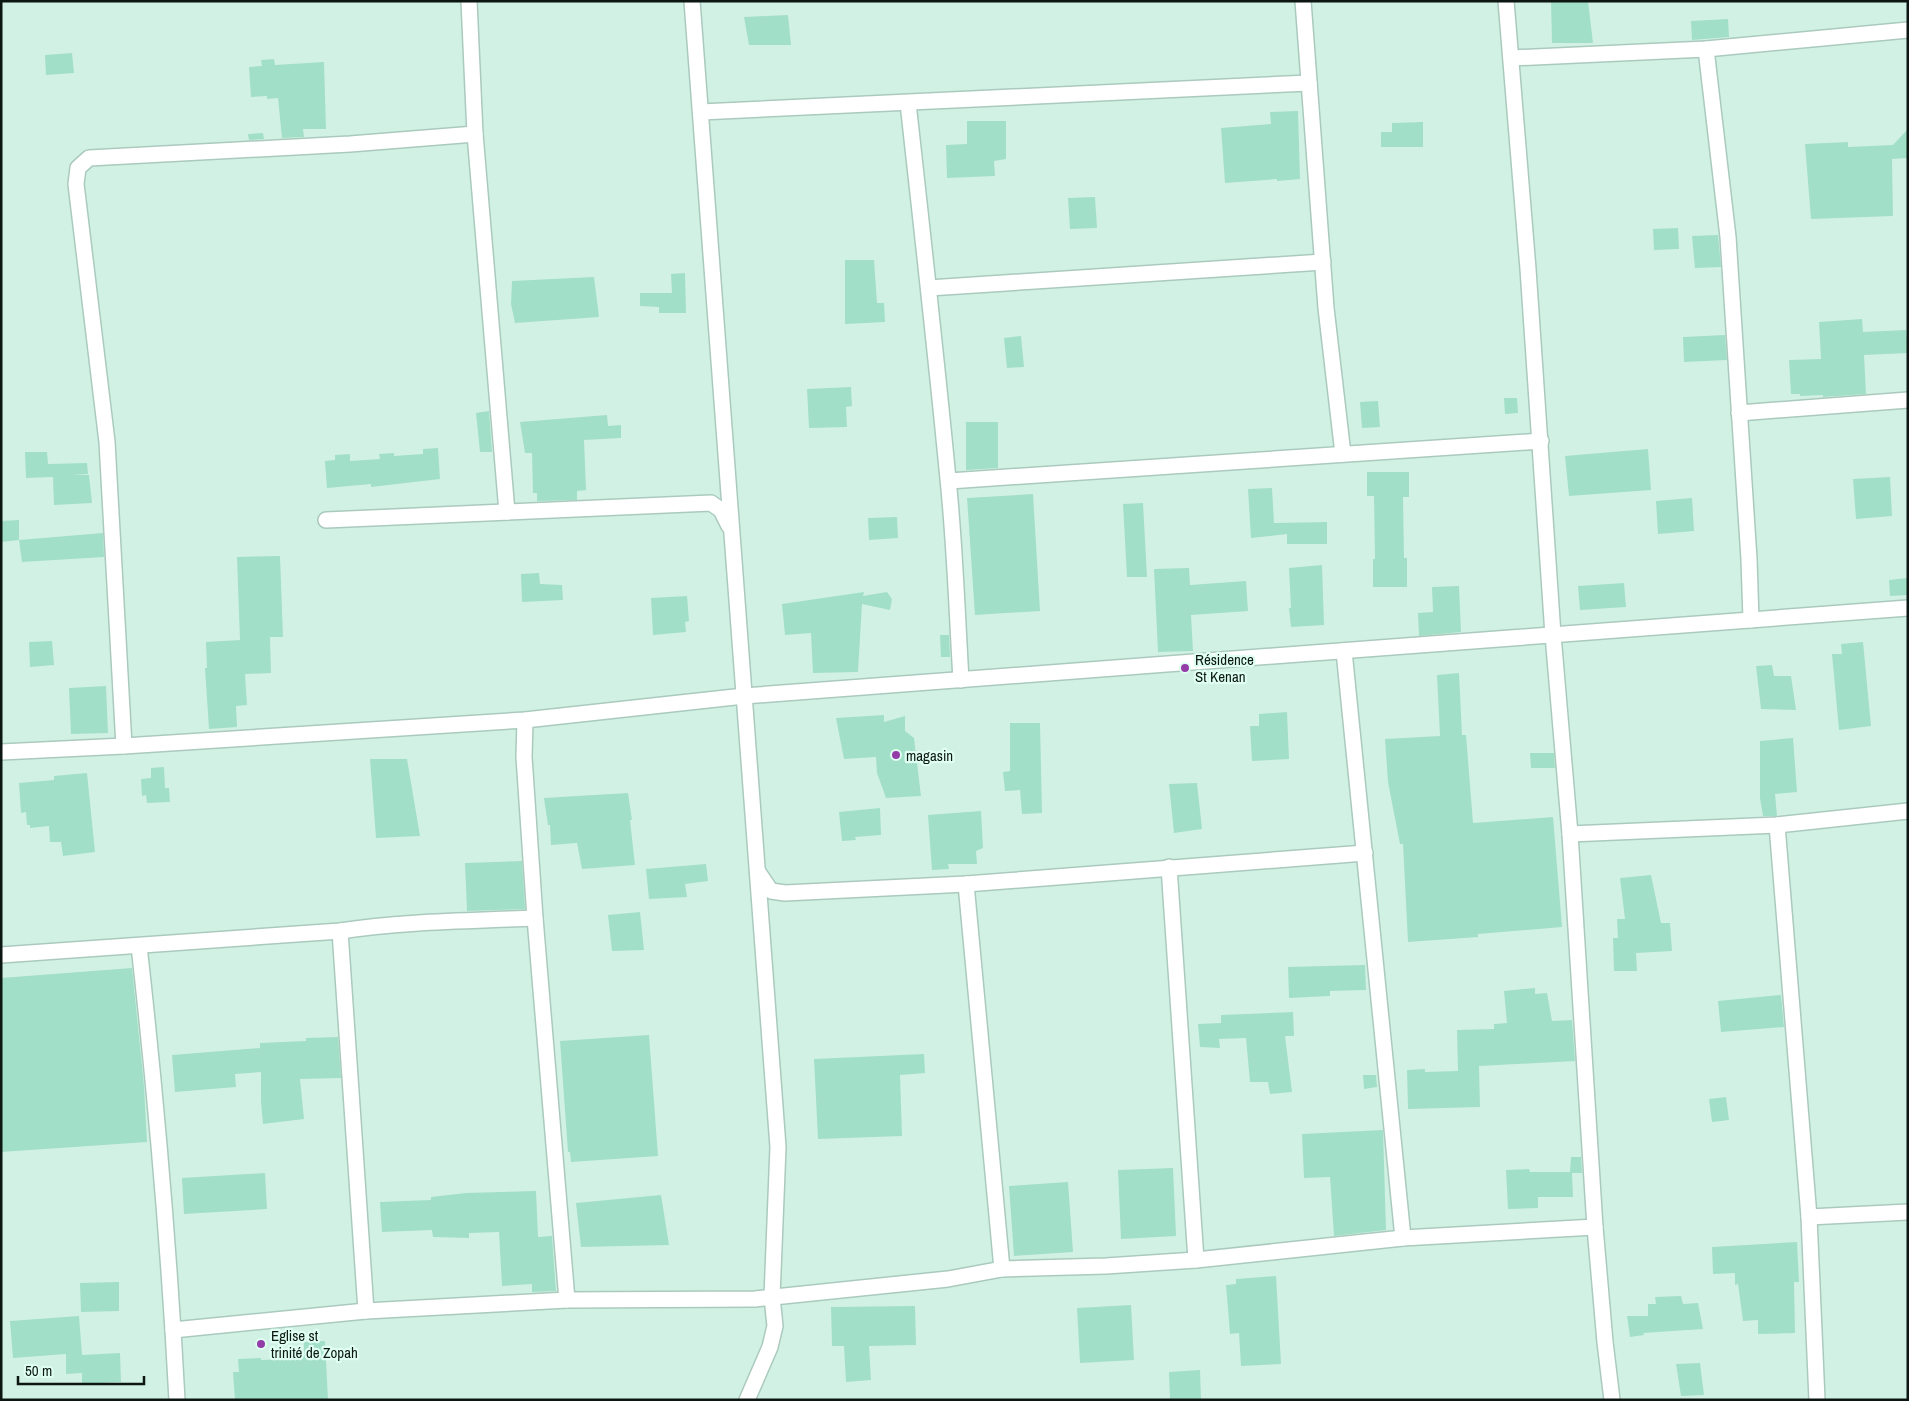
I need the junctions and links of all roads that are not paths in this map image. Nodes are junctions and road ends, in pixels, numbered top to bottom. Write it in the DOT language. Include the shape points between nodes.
graph roads {
  1 [pos="469,1"];
  2 [pos="692,1"];
  3 [pos="1303,1"];
  4 [pos="1506,1"];
  5 [pos="1908,30"];
  6 [pos="1706,49"];
  7 [pos="1510,58"];
  8 [pos="1309,83"];
  9 [pos="908,103"];
  10 [pos="700,112"];
  11 [pos="475,134"];
  12 [pos="1323,262"];
  13 [pos="930,288"];
  14 [pos="1908,400"];
  15 [pos="1739,413"];
  16 [pos="1541,441"];
  17 [pos="1343,454"];
  18 [pos="948,480"];
  19 [pos="507,512"];
  20 [pos="326,520"];
  21 [pos="732,532"];
  22 [pos="1908,608"];
  23 [pos="1751,620"];
  24 [pos="1553,635"];
  25 [pos="1344,651"];
  26 [pos="961,680"];
  27 [pos="744,696"];
  28 [pos="525,720"];
  29 [pos="124,746"];
  30 [pos="1,752"];
  31 [pos="1908,812"];
  32 [pos="1777,825"];
  33 [pos="1570,834"];
  34 [pos="1364,853"];
  35 [pos="1169,867"];
  36 [pos="758,872"];
  37 [pos="966,884"];
  38 [pos="535,918"];
  39 [pos="340,931"];
  40 [pos="139,946"];
  41 [pos="1,955"];
  42 [pos="1908,1212"];
  43 [pos="1809,1217"];
  44 [pos="1595,1227"];
  45 [pos="1402,1238"];
  46 [pos="1196,1260"];
  47 [pos="1002,1269"];
  48 [pos="772,1297"];
  49 [pos="567,1300"];
  50 [pos="366,1311"];
  51 [pos="173,1330"];
  52 [pos="177,1400"];
  53 [pos="747,1400"];
  54 [pos="1612,1400"];
  55 [pos="1817,1400"];
  1 -- 11 [label="street"];
  2 -- 10 [label="street"];
  3 -- 8 [label="street"];
  4 -- 7 [label="street"];
  5 -- 6 [label="street"];
  6 -- 7 [label="street"];
  6 -- 15 [label="street" via="1728,237"];
  7 -- 16 [label="street"];
  8 -- 9 [label="street"];
  8 -- 12 [label="street"];
  9 -- 10 [label="street"];
  9 -- 13 [label="street"];
  10 -- 21 [label="street"];
  11 -- 19 [label="street"];
  11 -- 29 [label="street" via="340,145 90,158 78,168 76,184 107,442"];
  12 -- 13 [label="street"];
  12 -- 17 [label="street"];
  13 -- 18 [label="street"];
  14 -- 15 [label="street"];
  15 -- 23 [label="street"];
  16 -- 17 [label="street"];
  16 -- 24 [label="street"];
  17 -- 18 [label="street"];
  18 -- 26 [label="street"];
  19 -- 20 [label="street"];
  19 -- 21 [label="street" via="711,503 721,510"];
  21 -- 27 [label="street"];
  22 -- 23 [label="street"];
  23 -- 24 [label="street"];
  24 -- 25 [label="street"];
  24 -- 33 [label="street"];
  25 -- 26 [label="street"];
  25 -- 34 [label="street"];
  26 -- 27 [label="street"];
  27 -- 28 [label="street"];
  27 -- 36 [label="street"];
  28 -- 29 [label="street"];
  28 -- 38 [label="street" via="524,756"];
  29 -- 30 [label="street"];
  31 -- 32 [label="street"];
  32 -- 33 [label="street"];
  32 -- 43 [label="street"];
  33 -- 44 [label="street"];
  34 -- 35 [label="street"];
  34 -- 45 [label="street"];
  35 -- 37 [label="street"];
  35 -- 46 [label="street"];
  36 -- 37 [label="street" via="771,890 786,893"];
  36 -- 48 [label="street" via="778,1147"];
  37 -- 47 [label="street"];
  38 -- 39 [label="street" via="372,926"];
  38 -- 49 [label="street"];
  39 -- 40 [label="street"];
  39 -- 50 [label="street"];
  40 -- 41 [label="street"];
  40 -- 51 [label="street"];
  42 -- 43 [label="street"];
  43 -- 55 [label="street"];
  44 -- 45 [label="street"];
  44 -- 54 [label="street"];
  45 -- 46 [label="street"];
  46 -- 47 [label="street"];
  47 -- 48 [label="street" via="948,1279"];
  48 -- 49 [label="street"];
  48 -- 53 [label="street" via="775,1326 770,1347"];
  49 -- 50 [label="street"];
  50 -- 51 [label="street"];
  51 -- 52 [label="street"];
}
